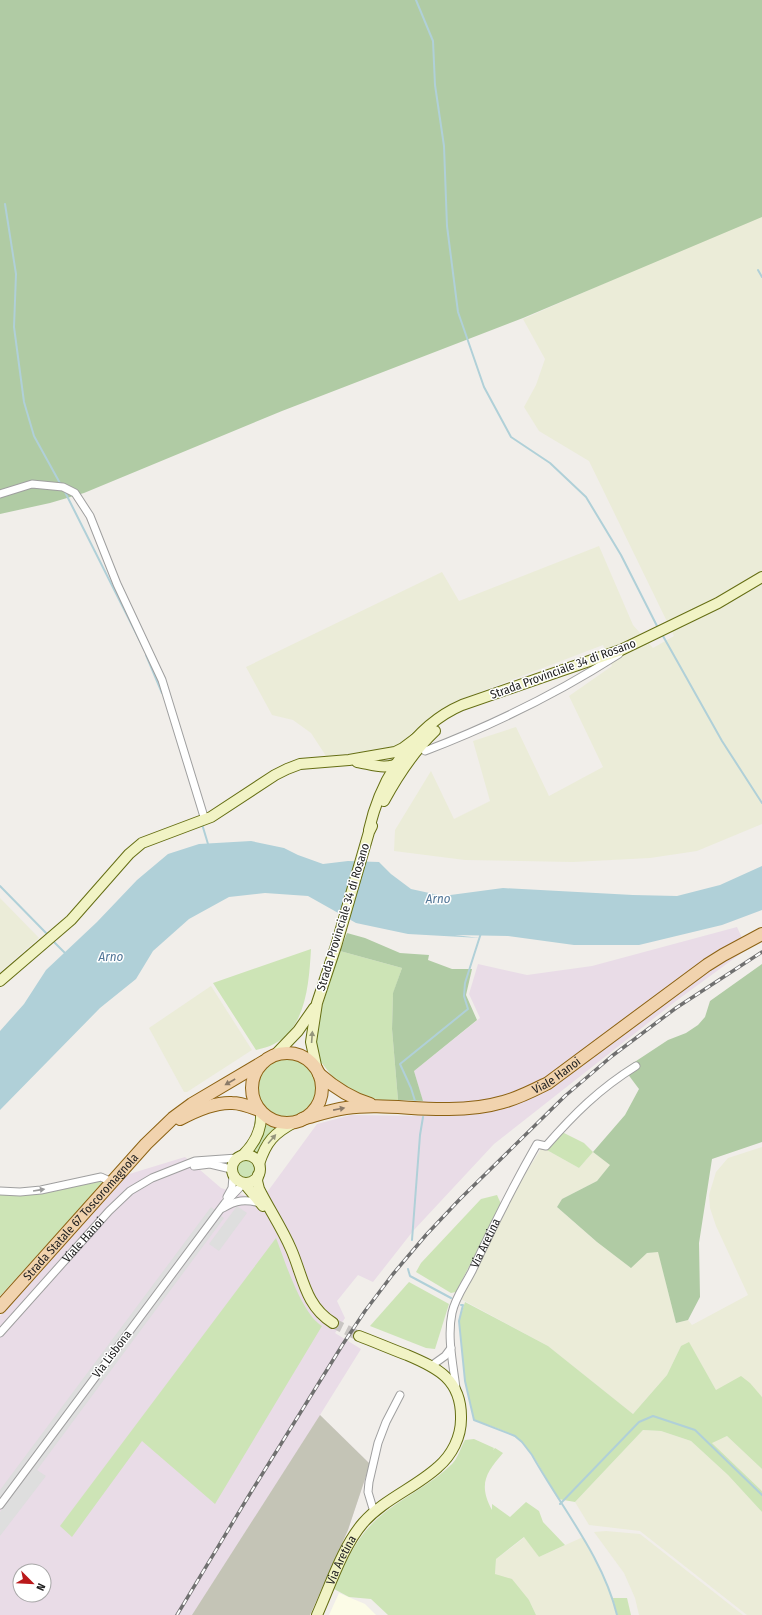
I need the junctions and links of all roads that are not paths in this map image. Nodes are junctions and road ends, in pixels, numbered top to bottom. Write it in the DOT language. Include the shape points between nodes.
graph roads {
  1 [pos="0,494"];
  2 [pos="762,577"];
  3 [pos="637,642"];
  4 [pos="470,704"];
  5 [pos="424,733"];
  6 [pos="425,751"];
  7 [pos="414,753"];
  8 [pos="376,760"];
  9 [pos="396,765"];
  10 [pos="393,783"];
  11 [pos="377,802"];
  12 [pos="205,820"];
  13 [pos="369,831"];
  14 [pos="762,934"];
  15 [pos="0,981"];
  16 [pos="317,1003"];
  17 [pos="275,1055"];
  18 [pos="263,1062"];
  19 [pos="636,1066"];
  20 [pos="318,1072"];
  21 [pos="377,1106"];
  22 [pos="260,1111"];
  23 [pos="298,1121"];
  24 [pos="163,1128"];
  25 [pos="240,1156"];
  26 [pos="259,1164"];
  27 [pos="182,1166"];
  28 [pos="232,1172"];
  29 [pos="258,1175"];
  30 [pos="112,1182"];
  31 [pos="244,1183"];
  32 [pos="0,1191"];
  33 [pos="225,1203"];
  34 [pos="260,1203"];
  35 [pos="220,1210"];
  36 [pos="273,1217"];
  37 [pos="0,1307"];
  38 [pos="332,1323"];
  39 [pos="0,1333"];
  40 [pos="359,1336"];
  41 [pos="451,1348"];
  42 [pos="452,1361"];
  43 [pos="431,1366"];
  44 [pos="443,1373"];
  45 [pos="456,1390"];
  46 [pos="400,1395"];
  47 [pos="0,1505"];
  48 [pos="374,1512"];
  49 [pos="317,1615"];
  1 -- 12 [label="street" via="32,484 63,487 75,493 90,516 117,584 162,680"];
  2 -- 3 [label="main road, Strada Provinciale 34 di Rosano" via="718,603"];
  3 -- 4 [label="main road, Strada Provinciale 34 di Rosano"];
  3 -- 6 [label="street" via="582,677 532,704 465,736"];
  4 -- 5 [label="main road, Strada Provinciale 34 di Rosano" via="448,713"];
  4 -- 7 [label="main road, Strada Provinciale 34 di Rosano" via="438,728"];
  5 -- 8 [label="main road" via="403,748"];
  5 -- 9 [label="main road, Strada Provinciale 34 di Rosano"];
  7 -- 9 [label="main road"];
  7 -- 10 [label="main road, Strada Provinciale 34 di Rosano"];
  8 -- 9 [label="main road" via="389,757"];
  8 -- 11 [label="main road" via="382,774 382,786"];
  8 -- 12 [label="main road" via="300,764 275,775"];
  9 -- 10 [label="main road"];
  9 -- 11 [label="main road, Strada Provinciale 34 di Rosano"];
  10 -- 13 [label="main road, Strada Provinciale 34 di Rosano"];
  11 -- 13 [label="main road, Strada Provinciale 34 di Rosano"];
  12 -- 15 [label="main road" via="142,843 129,854 71,920"];
  13 -- 16 [label="main road, Strada Provinciale 34 di Rosano"];
  14 -- 21 [label="main road, Viale Hanoi" via="707,965 548,1083 529,1093 479,1107 450,1109"];
  16 -- 17 [label="main road, Strada Provinciale 34 di Rosano" via="298,1031"];
  20 -- 16 [label="main road, Strada Provinciale 34 di Rosano, one-way" via="311,1042"];
  17 -- 18 [label="main road"];
  17 -- 20 [label="main road, Viale Hanoi" via="284,1053 298,1056 311,1063"];
  18 -- 22 [label="main road" via="256,1070 252,1091"];
  18 -- 24 [label="main road, Strada Statale 67 Toscoromagnola, one-way" via="192,1104"];
  19 -- 41 [label="street, Via Aretina" via="612,1081 585,1104 546,1146 537,1144 490,1230 452,1311"];
  20 -- 21 [label="main road, Viale Hanoi" via="337,1089 355,1099"];
  20 -- 23 [label="main road, Viale Hanoi" via="321,1085 319,1100 311,1113"];
  23 -- 21 [label="main road, Viale Hanoi, one-way" via="347,1108"];
  22 -- 23 [label="main road, Viale Hanoi" via="276,1122"];
  22 -- 24 [label="main road, Strada Statale 67 Toscoromagnola" via="244,1105 224,1103 189,1114"];
  22 -- 25 [label="main road" via="259,1131 254,1141"];
  26 -- 23 [label="main road, Viale Hanoi, one-way" via="270,1139 281,1129"];
  24 -- 30 [label="main road, Strada Statale 67 Toscoromagnola"];
  25 -- 26 [label="main road" via="253,1156"];
  25 -- 27 [label="street, Viale Hanoi" via="195,1161"];
  25 -- 28 [label="main road" via="234,1161"];
  26 -- 29 [label="main road, Viale Hanoi"];
  27 -- 28 [label="street, Viale Hanoi" via="210,1164"];
  27 -- 39 [label="street, Viale Hanoi" via="152,1178 130,1191"];
  28 -- 31 [label="main road, Viale Hanoi"];
  28 -- 33 [label="street, Via Lisbona" via="232,1188"];
  29 -- 31 [label="main road" via="253,1181"];
  29 -- 36 [label="main road" via="259,1189"];
  32 -- 30 [label="street, one-way" via="41,1190 101,1177"];
  30 -- 37 [label="main road, Strada Statale 67 Toscoromagnola"];
  31 -- 33 [label="street, Via Lisbona"];
  31 -- 34 [label="main road"];
  33 -- 35 [label="street, Via Lisbona"];
  34 -- 35 [label="street" via="240,1200"];
  34 -- 36 [label="main road"];
  35 -- 47 [label="street, Via Lisbona"];
  36 -- 38 [label="main road" via="291,1249 307,1294 317,1309"];
  40 -- 43 [label="main road, Via Aretina"];
  41 -- 42 [label="street, Via Aretina"];
  41 -- 43 [label="street"];
  42 -- 44 [label="street"];
  42 -- 45 [label="street, Via Aretina"];
  43 -- 44 [label="main road, Via Aretina"];
  44 -- 45 [label="main road, Via Aretina"];
  45 -- 48 [label="main road, Via Aretina" via="461,1409 461,1423 457,1441 450,1454 436,1469"];
  46 -- 48 [label="street" via="378,1443 369,1482 368,1492"];
  48 -- 49 [label="main road, Via Aretina" via="351,1539"];
}
